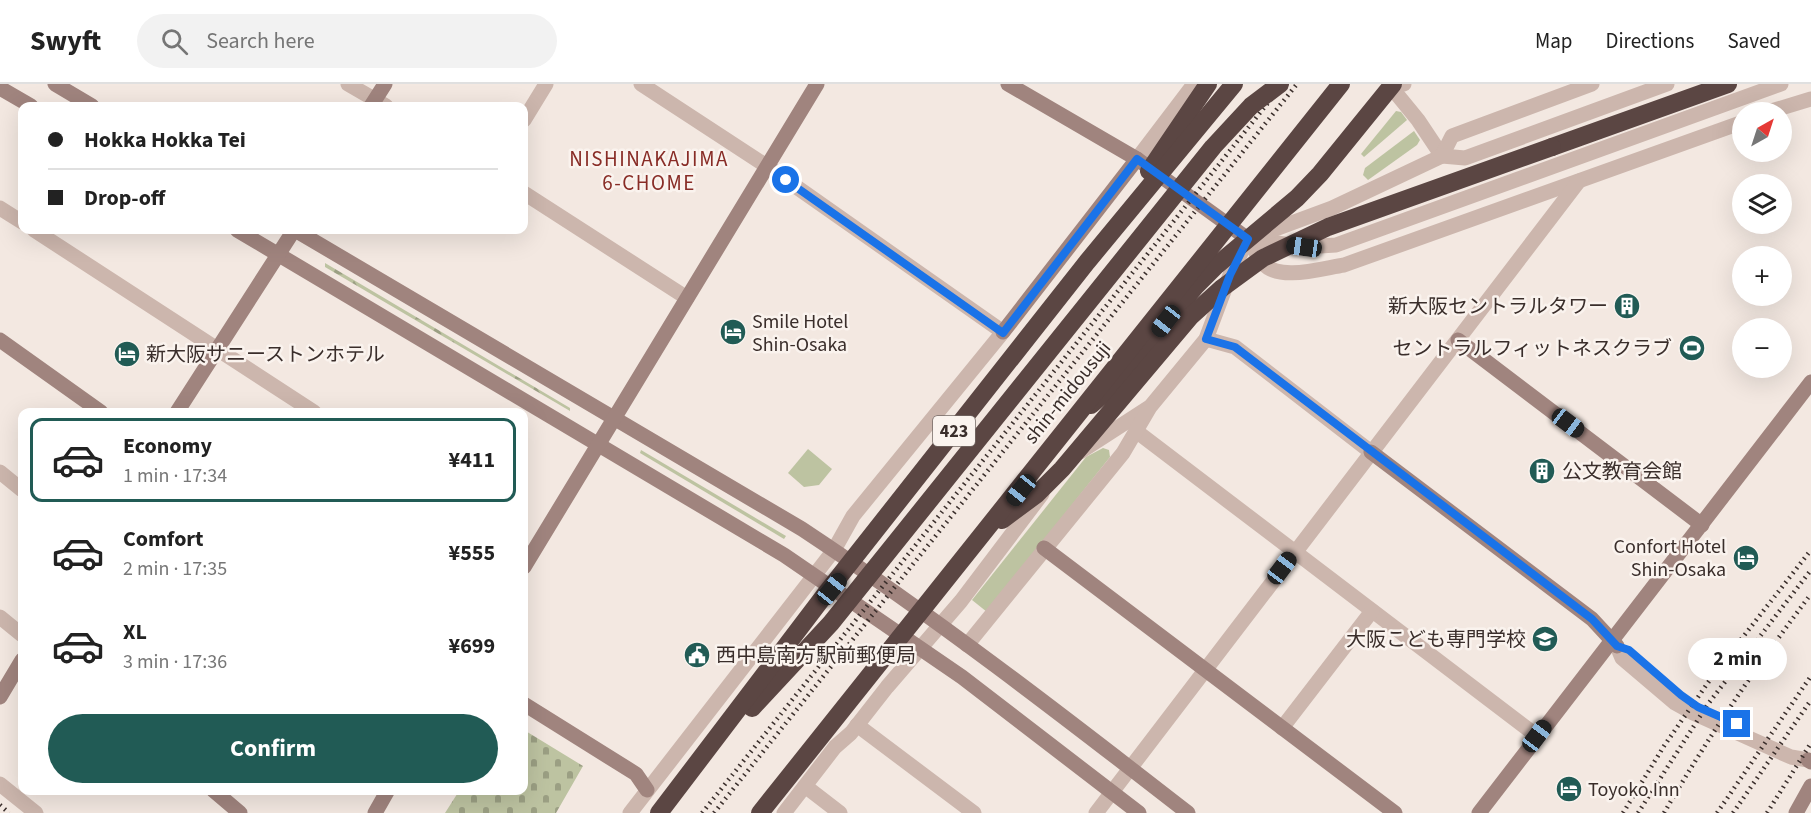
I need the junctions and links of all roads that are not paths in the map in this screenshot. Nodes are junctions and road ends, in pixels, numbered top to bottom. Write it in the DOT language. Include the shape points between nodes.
graph roads {
  1 [pos="55,84"];
  2 [pos="348,84"];
  3 [pos="385,84"];
  4 [pos="546,84"];
  5 [pos="641,84"];
  6 [pos="1008,84"];
  7 [pos="1194,84"];
  8 [pos="1223,84"];
  9 [pos="1234,84"];
  10 [pos="1280,84"];
  11 [pos="1341,84"];
  12 [pos="1593,84"];
  13 [pos="1667,84"];
  14 [pos="1728,84"];
  15 [pos="1781,84"];
  16 [pos="1789,84"];
  17 [pos="1396,85"];
  18 [pos="812,86"];
  19 [pos="0,88"];
  20 [pos="1209,93"];
  21 [pos="1811,99"];
  22 [pos="24,102"];
  23 [pos="85,102"];
  24 [pos="374,102"];
  25 [pos="378,102"];
  26 [pos="1771,102"];
  27 [pos="1792,105"];
  28 [pos="528,113"];
  29 [pos="1164,122"];
  30 [pos="1732,126"];
  31 [pos="1442,156"];
  32 [pos="1137,159"];
  33 [pos="768,167"];
  34 [pos="1155,172"];
  35 [pos="1579,181"];
  36 [pos="528,196"];
  37 [pos="0,208"];
  38 [pos="18,219"];
  39 [pos="40,234"];
  40 [pos="244,234"];
  41 [pos="292,234"];
  42 [pos="302,234"];
  43 [pos="1248,239"];
  44 [pos="279,254"];
  45 [pos="1087,262"];
  46 [pos="687,298"];
  47 [pos="1003,333"];
  48 [pos="1206,339"];
  49 [pos="0,340"];
  50 [pos="1458,340"];
  51 [pos="218,349"];
  52 [pos="1811,382"];
  53 [pos="1115,384"];
  54 [pos="1150,407"];
  55 [pos="95,408"];
  56 [pos="180,408"];
  57 [pos="308,408"];
  58 [pos="615,418"];
  59 [pos="1136,431"];
  60 [pos="599,444"];
  61 [pos="1371,452"];
  62 [pos="1066,462"];
  63 [pos="0,472"];
  64 [pos="18,487"];
  65 [pos="1021,490"];
  66 [pos="1701,525"];
  67 [pos="981,536"];
  68 [pos="1044,548"];
  69 [pos="834,550"];
  70 [pos="1295,551"];
  71 [pos="528,555"];
  72 [pos="853,563"];
  73 [pos="814,576"];
  74 [pos="832,589"];
  75 [pos="1372,611"];
  76 [pos="923,612"];
  77 [pos="0,617"];
  78 [pos="940,625"];
  79 [pos="18,632"];
  80 [pos="902,637"];
  81 [pos="1614,643"];
  82 [pos="967,645"];
  83 [pos="921,650"];
  84 [pos="18,667"];
  85 [pos="1205,669"];
  86 [pos="887,687"];
  87 [pos="0,697"];
  88 [pos="850,702"];
  89 [pos="528,706"];
  90 [pos="857,724"];
  91 [pos="1282,728"];
  92 [pos="1537,736"];
  93 [pos="1809,761"];
  94 [pos="1130,768"];
  95 [pos="0,784"];
  96 [pos="682,785"];
  97 [pos="805,786"];
  98 [pos="1811,786"];
  99 [pos="647,790"];
  100 [pos="1111,793"];
  101 [pos="219,795"];
  102 [pos="385,795"];
  103 [pos="662,812"];
  104 [pos="36,813"];
  105 [pos="240,813"];
  106 [pos="375,813"];
  107 [pos="630,813"];
  108 [pos="761,813"];
  109 [pos="784,813"];
  110 [pos="840,813"];
  111 [pos="974,813"];
  112 [pos="1096,813"];
  113 [pos="1138,813"];
  114 [pos="1188,813"];
  115 [pos="1395,813"];
  116 [pos="1479,813"];
  117 [pos="1796,813"];
  1 -- 23 [label="street"];
  2 -- 24 [label="street"];
  3 -- 25 [label="street"];
  4 -- 28 [label="street"];
  5 -- 33 [label="street"];
  6 -- 32 [label="street"];
  7 -- 29 [label="street"];
  8 -- 20 [label="highway, 423"];
  9 -- 45 [label="highway, 423, bridge"];
  10 -- 96 [label="highway, bridge" via="1251,106 1213,147 831,623"];
  11 -- 67 [label="highway, shin-midousuji, bridge"];
  12 -- 31 [label="street" via="1452,136"];
  13 -- 31 [label="street" via="1465,158"];
  14 -- 67 [label="highway, bridge" via="1328,227 1277,250 1206,301 1062,469 1037,494"];
  15 -- 43 [label="street" via="1336,245 1304,247"];
  16 -- 26 [label="street"];
  17 -- 31 [label="street"];
  17 -- 43 [label="highway" via="1297,198"];
  18 -- 33 [label="street"];
  19 -- 22 [label="street"];
  20 -- 29 [label="street"];
  20 -- 34 [label="highway, 423"];
  20 -- 45 [label="highway, bridge"];
  21 -- 27 [label="street"];
  29 -- 32 [label="street"];
  30 -- 35 [label="street"];
  31 -- 43 [label="street" via="1332,208"];
  32 -- 34 [label="street"];
  32 -- 47 [label="street"];
  33 -- 46 [label="street"];
  33 -- 47 [label="street"];
  34 -- 43 [label="street"];
  34 -- 72 [label="highway, 423"];
  35 -- 43 [label="street" via="1344,265 1275,272 1264,264"];
  35 -- 50 [label="street"];
  36 -- 46 [label="street"];
  37 -- 38 [label="street"];
  39 -- 51 [label="street"];
  40 -- 44 [label="street"];
  41 -- 44 [label="street"];
  42 -- 58 [label="street"];
  43 -- 48 [label="street"];
  43 -- 53 [label="highway" via="1195,287"];
  44 -- 51 [label="street"];
  44 -- 60 [label="street"];
  45 -- 96 [label="highway, 423, bridge" via="827,592"];
  46 -- 58 [label="street"];
  47 -- 69 [label="street" via="853,516"];
  48 -- 54 [label="street"];
  48 -- 61 [label="street" via="1235,347"];
  49 -- 55 [label="street"];
  50 -- 61 [label="street"];
  50 -- 66 [label="street"];
  51 -- 56 [label="street"];
  51 -- 57 [label="street"];
  52 -- 66 [label="street"];
  53 -- 62 [label="highway" via="1092,428"];
  53 -- 65 [label="highway" via="1082,413"];
  54 -- 59 [label="street"];
  54 -- 62 [label="street"];
  58 -- 60 [label="street"];
  58 -- 69 [label="street"];
  59 -- 68 [label="street" via="1123,453"];
  59 -- 70 [label="street"];
  60 -- 71 [label="street"];
  60 -- 73 [label="street"];
  61 -- 70 [label="street"];
  61 -- 81 [label="street" via="1592,619"];
  62 -- 65 [label="highway"];
  62 -- 78 [label="street"];
  63 -- 64 [label="street"];
  65 -- 76 [label="highway"];
  66 -- 81 [label="street"];
  67 -- 108 [label="highway, shin-midousuji, bridge"];
  68 -- 82 [label="street"];
  68 -- 85 [label="street"];
  69 -- 72 [label="street"];
  69 -- 73 [label="street"];
  70 -- 75 [label="street"];
  70 -- 85 [label="street"];
  72 -- 74 [label="highway, 423"];
  72 -- 76 [label="street"];
  73 -- 74 [label="street"];
  73 -- 99 [label="street"];
  74 -- 80 [label="street"];
  74 -- 103 [label="highway, 423"];
  75 -- 91 [label="street"];
  75 -- 92 [label="street"];
  76 -- 78 [label="street"];
  76 -- 80 [label="highway"];
  77 -- 79 [label="street"];
  78 -- 82 [label="street"];
  78 -- 83 [label="street"];
  80 -- 83 [label="street"];
  80 -- 88 [label="highway"];
  81 -- 92 [label="street"];
  81 -- 93 [label="street" via="1622,658 1684,708 1791,757"];
  82 -- 94 [label="street"];
  83 -- 86 [label="street"];
  83 -- 100 [label="street" via="962,677"];
  84 -- 87 [label="street"];
  85 -- 91 [label="street"];
  85 -- 94 [label="street"];
  86 -- 88 [label="street"];
  86 -- 90 [label="street"];
  88 -- 108 [label="highway"];
  89 -- 99 [label="street" via="636,774"];
  90 -- 97 [label="street"];
  90 -- 111 [label="street"];
  91 -- 115 [label="street"];
  92 -- 116 [label="street"];
  94 -- 100 [label="street"];
  94 -- 114 [label="street"];
  95 -- 104 [label="street"];
  96 -- 103 [label="highway, 423, bridge"];
  97 -- 109 [label="street"];
  97 -- 110 [label="street"];
  98 -- 117 [label="street"];
  99 -- 103 [label="street"];
  99 -- 107 [label="street"];
  100 -- 112 [label="street"];
  100 -- 113 [label="street"];
  101 -- 105 [label="street"];
  102 -- 106 [label="street"];
}
